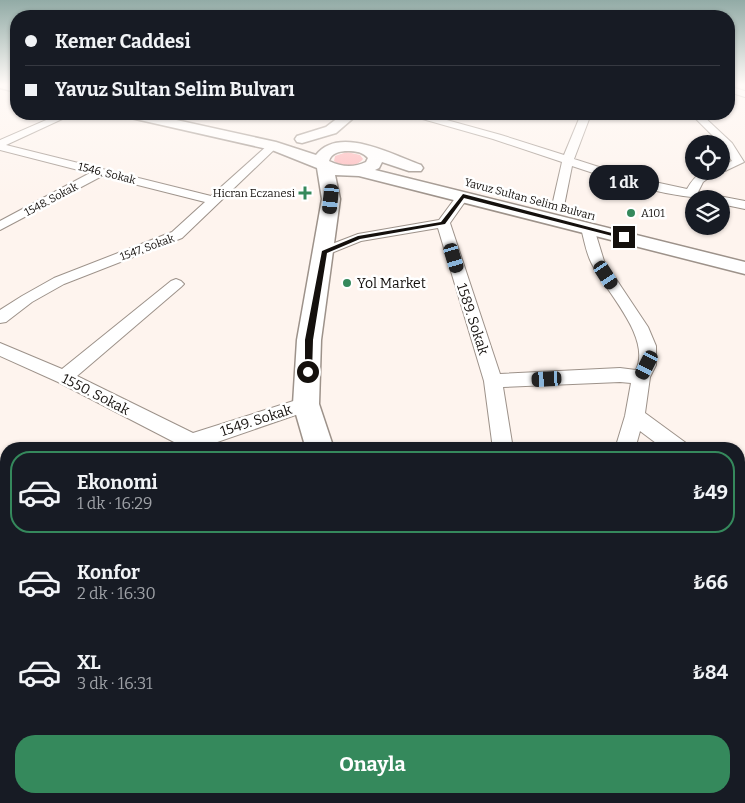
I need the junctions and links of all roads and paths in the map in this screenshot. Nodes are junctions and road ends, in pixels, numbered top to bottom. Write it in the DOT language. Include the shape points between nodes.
graph roads {
  1 [pos="41,121"];
  2 [pos="50,121"];
  3 [pos="165,121"];
  4 [pos="219,121"];
  5 [pos="342,121"];
  6 [pos="354,121"];
  7 [pos="440,121"];
  8 [pos="583,121"];
  9 [pos="704,121"];
  10 [pos="22,133"];
  11 [pos="367,134"];
  12 [pos="718,135"];
  13 [pos="302,139"];
  14 [pos="0,146"];
  15 [pos="273,146"];
  16 [pos="338,148"];
  17 [pos="730,148"];
  18 [pos="373,153"];
  19 [pos="568,159"];
  20 [pos="323,164"];
  21 [pos="730,165"];
  22 [pos="356,171"];
  23 [pos="101,172"];
  24 [pos="685,193"];
  25 [pos="463,196"];
  26 [pos="214,201"];
  27 [pos="730,202"];
  28 [pos="745,205"];
  29 [pos="558,206"];
  30 [pos="442,223"];
  31 [pos="0,226"];
  32 [pos="588,228"];
  33 [pos="324,252"];
  34 [pos="745,254"];
  35 [pos="745,268"];
  36 [pos="176,284"];
  37 [pos="0,318"];
  38 [pos="0,349"];
  39 [pos="64,377"];
  40 [pos="641,377"];
  41 [pos="492,382"];
  42 [pos="306,404"];
  43 [pos="635,416"];
  44 [pos="180,442"];
  45 [pos="194,442"];
  46 [pos="318,442"];
  47 [pos="502,442"];
  48 [pos="627,442"];
  49 [pos="670,442"];
  1 -- 10 [label="street"];
  2 -- 10 [label="street"];
  3 -- 15 [label="main road"];
  4 -- 13 [label="main road"];
  5 -- 13 [label="main road" via="331,130"];
  6 -- 16 [label="main road"];
  7 -- 19 [label="street"];
  8 -- 19 [label="street"];
  9 -- 12 [label="street"];
  10 -- 14 [label="street"];
  11 -- 18 [label="main road"];
  13 -- 16 [label="main road"];
  14 -- 23 [label="street, 1546. Sokak"];
  15 -- 20 [label="main road"];
  15 -- 26 [label="street, 1547. Sokak"];
  16 -- 18 [label="main road, Yavuz Sultan Selim Bulvarı" via="357,147"];
  16 -- 20 [label="main road" via="323,155"];
  17 -- 21 [label="street" via="738,162"];
  18 -- 22 [label="main road" via="376,158 373,165"];
  18 -- 29 [label="main road, Yavuz Sultan Selim Bulvarı" via="402,164"];
  19 -- 24 [label="street" via="624,179"];
  19 -- 29 [label="street"];
  20 -- 22 [label="main road, Yavuz Sultan Selim Bulvarı" via="337,171"];
  20 -- 33 [label="main road" via="331,199"];
  22 -- 25 [label="main road, Yavuz Sultan Selim Bulvarı"];
  22 -- 33 [label="main road"];
  23 -- 26 [label="street, 1546. Sokak"];
  23 -- 31 [label="street, 1548. Sokak"];
  25 -- 30 [label="street"];
  25 -- 32 [label="main road, Yavuz Sultan Selim Bulvarı"];
  26 -- 37 [label="street, 1547. Sokak" via="178,236 59,281"];
  27 -- 28 [label="street"];
  29 -- 34 [label="main road, Yavuz Sultan Selim Bulvarı"];
  30 -- 33 [label="street" via="358,238"];
  30 -- 41 [label="street, 1589. Sokak"];
  32 -- 35 [label="main road, Yavuz Sultan Selim Bulvarı"];
  32 -- 40 [label="street" via="597,260 648,346 647,365"];
  33 -- 42 [label="main road" via="309,340"];
  36 -- 39 [label="street"];
  38 -- 39 [label="street, 1550. Sokak"];
  39 -- 44 [label="street, 1550. Sokak"];
  40 -- 41 [label="street"];
  40 -- 43 [label="street"];
  41 -- 47 [label="street, 1589. Sokak"];
  42 -- 45 [label="street, 1549. Sokak"];
  42 -- 46 [label="main road"];
  43 -- 48 [label="street"];
  43 -- 49 [label="street"];
}
